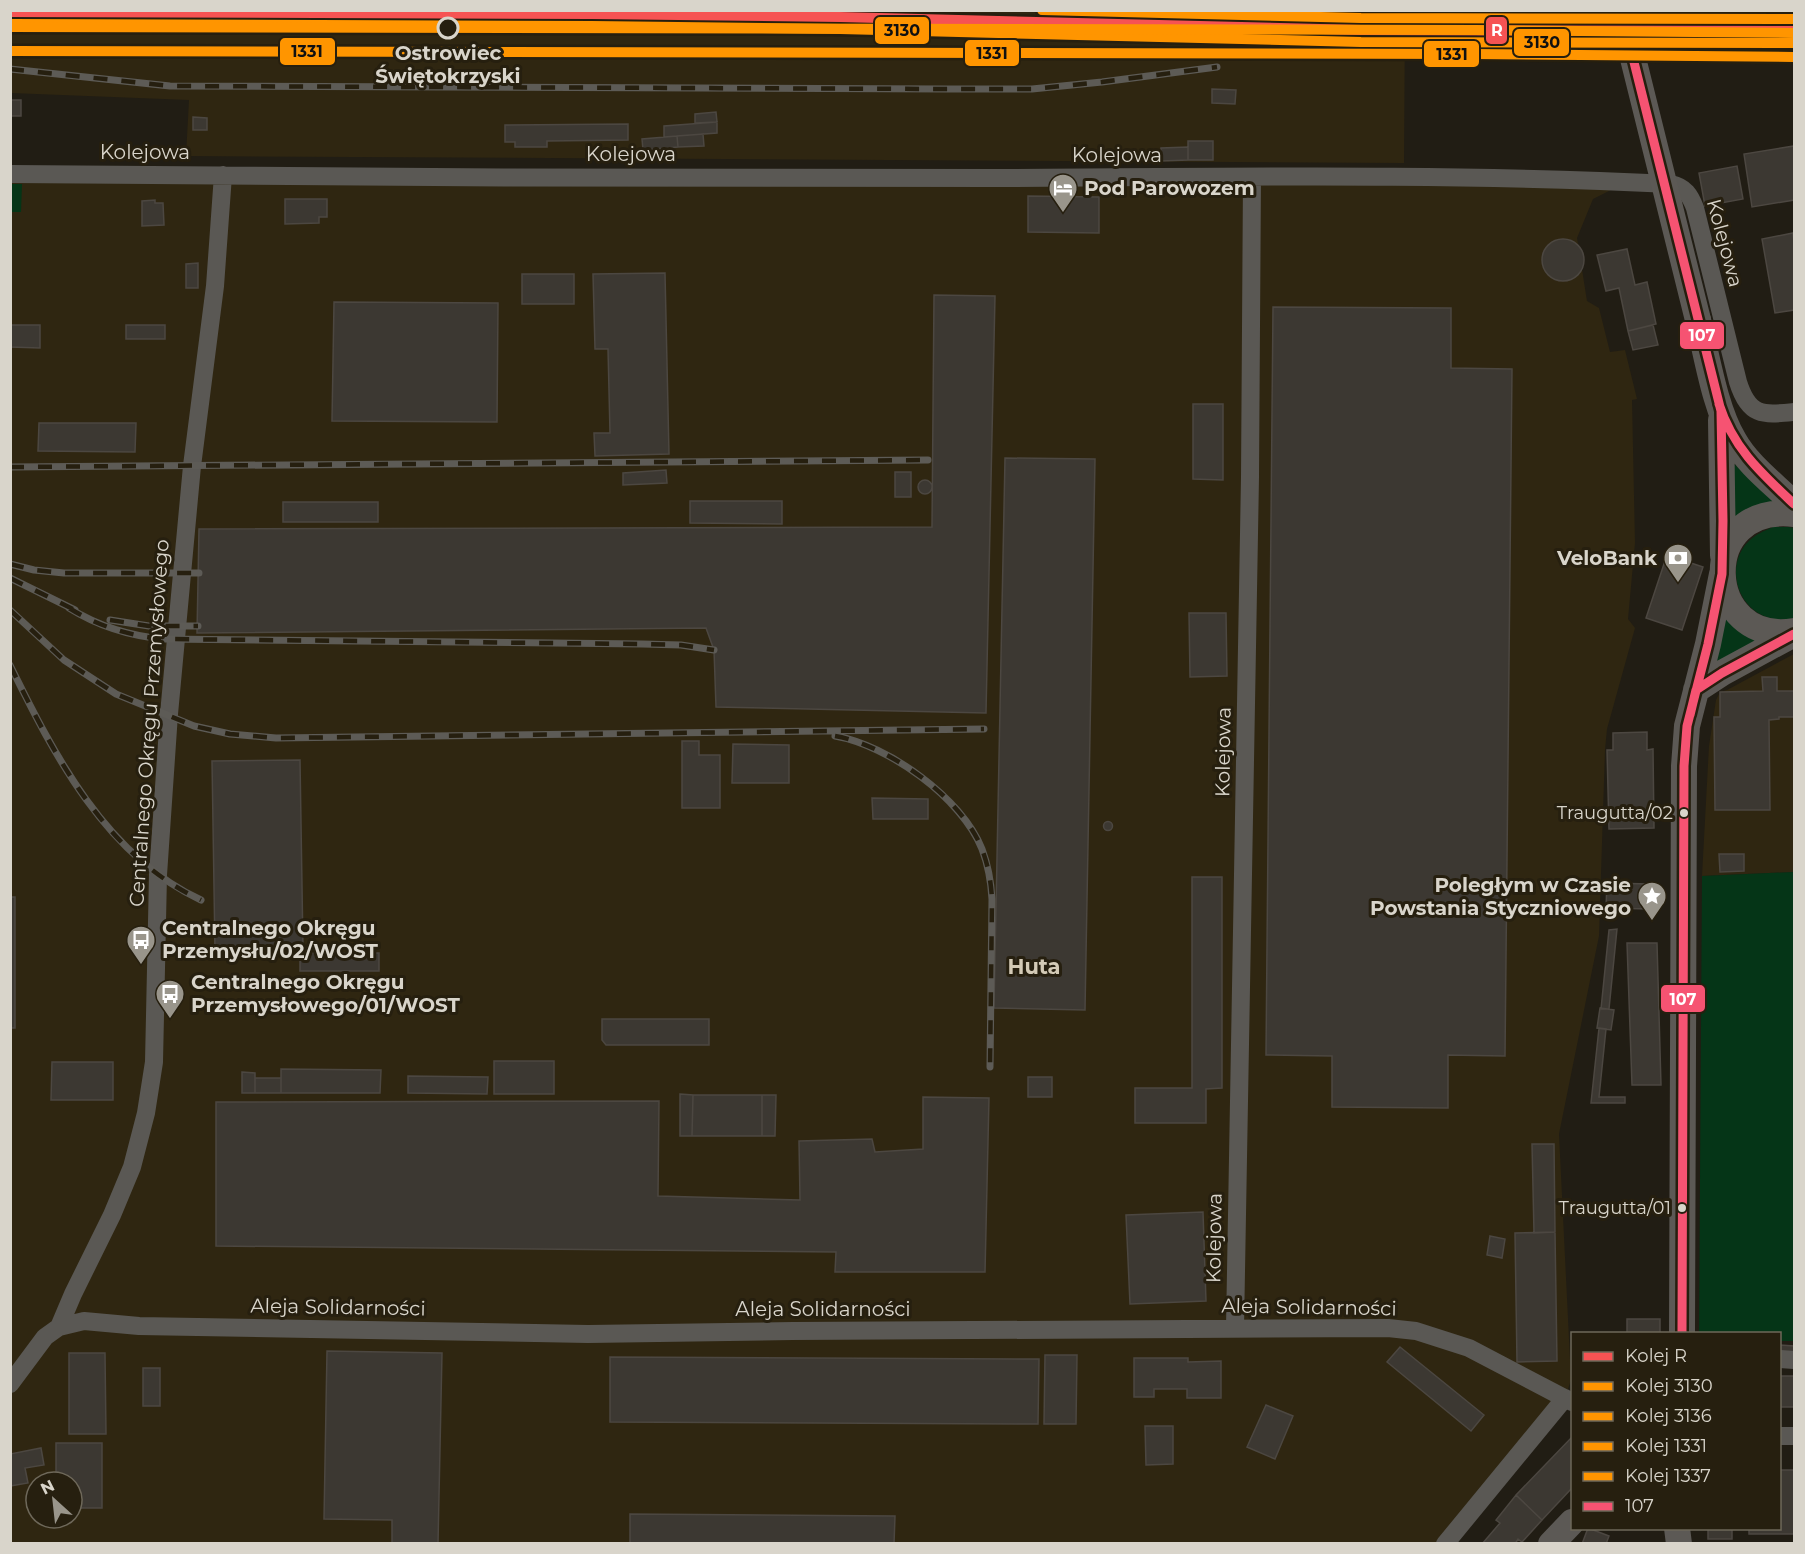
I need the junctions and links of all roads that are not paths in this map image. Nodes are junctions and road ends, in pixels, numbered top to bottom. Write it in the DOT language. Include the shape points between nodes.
graph roads {
  1 [pos="1621,10"];
  2 [pos="10,174"];
  3 [pos="223,175"];
  4 [pos="1252,177"];
  5 [pos="1721,411"];
  6 [pos="1794,412"];
  7 [pos="1794,504"];
  8 [pos="1794,514"];
  9 [pos="1723,565"];
  10 [pos="1794,633"];
  11 [pos="1696,690"];
  12 [pos="59,1327"];
  13 [pos="1235,1328"];
  14 [pos="1682,1332"];
  15 [pos="10,1384"];
  16 [pos="1569,1400"];
  17 [pos="1571,1523"];
  18 [pos="1444,1544"];
  19 [pos="1551,1544"];
  1 -- 5 [label="main road, bridge"];
  2 -- 3 [label="street, Kolejowa"];
  3 -- 4 [label="street, Kolejowa"];
  3 -- 12 [label="street, Centralnego Okręgu Przemysłowego" via="215,286 169,714 158,875 154,1062 129,1175"];
  4 -- 6 [label="street, Kolejowa" via="1534,179 1678,186 1688,194 1695,208 1744,399 1755,411"];
  4 -- 13 [label="street, Kolejowa"];
  5 -- 7 [label="main road" via="1743,453"];
  5 -- 9 [label="main road"];
  8 -- 9 [label="main road" via="1760,517 1744,526 1732,539"];
  9 -- 10 [label="main road" via="1725,591 1746,620 1770,631"];
  9 -- 11 [label="main road"];
  10 -- 11 [label="main road"];
  11 -- 14 [label="main road" via="1687,726 1684,766"];
  12 -- 13 [label="street, Aleja Solidarności" via="84,1322 588,1334"];
  12 -- 15 [label="street, Centralnego Okręgu Przemysłowego" via="45,1337"];
  13 -- 16 [label="street, Aleja Solidarności" via="1416,1331 1469,1348"];
  16 -- 18 [label="street"];
  17 -- 19 [label="main road"];
}
